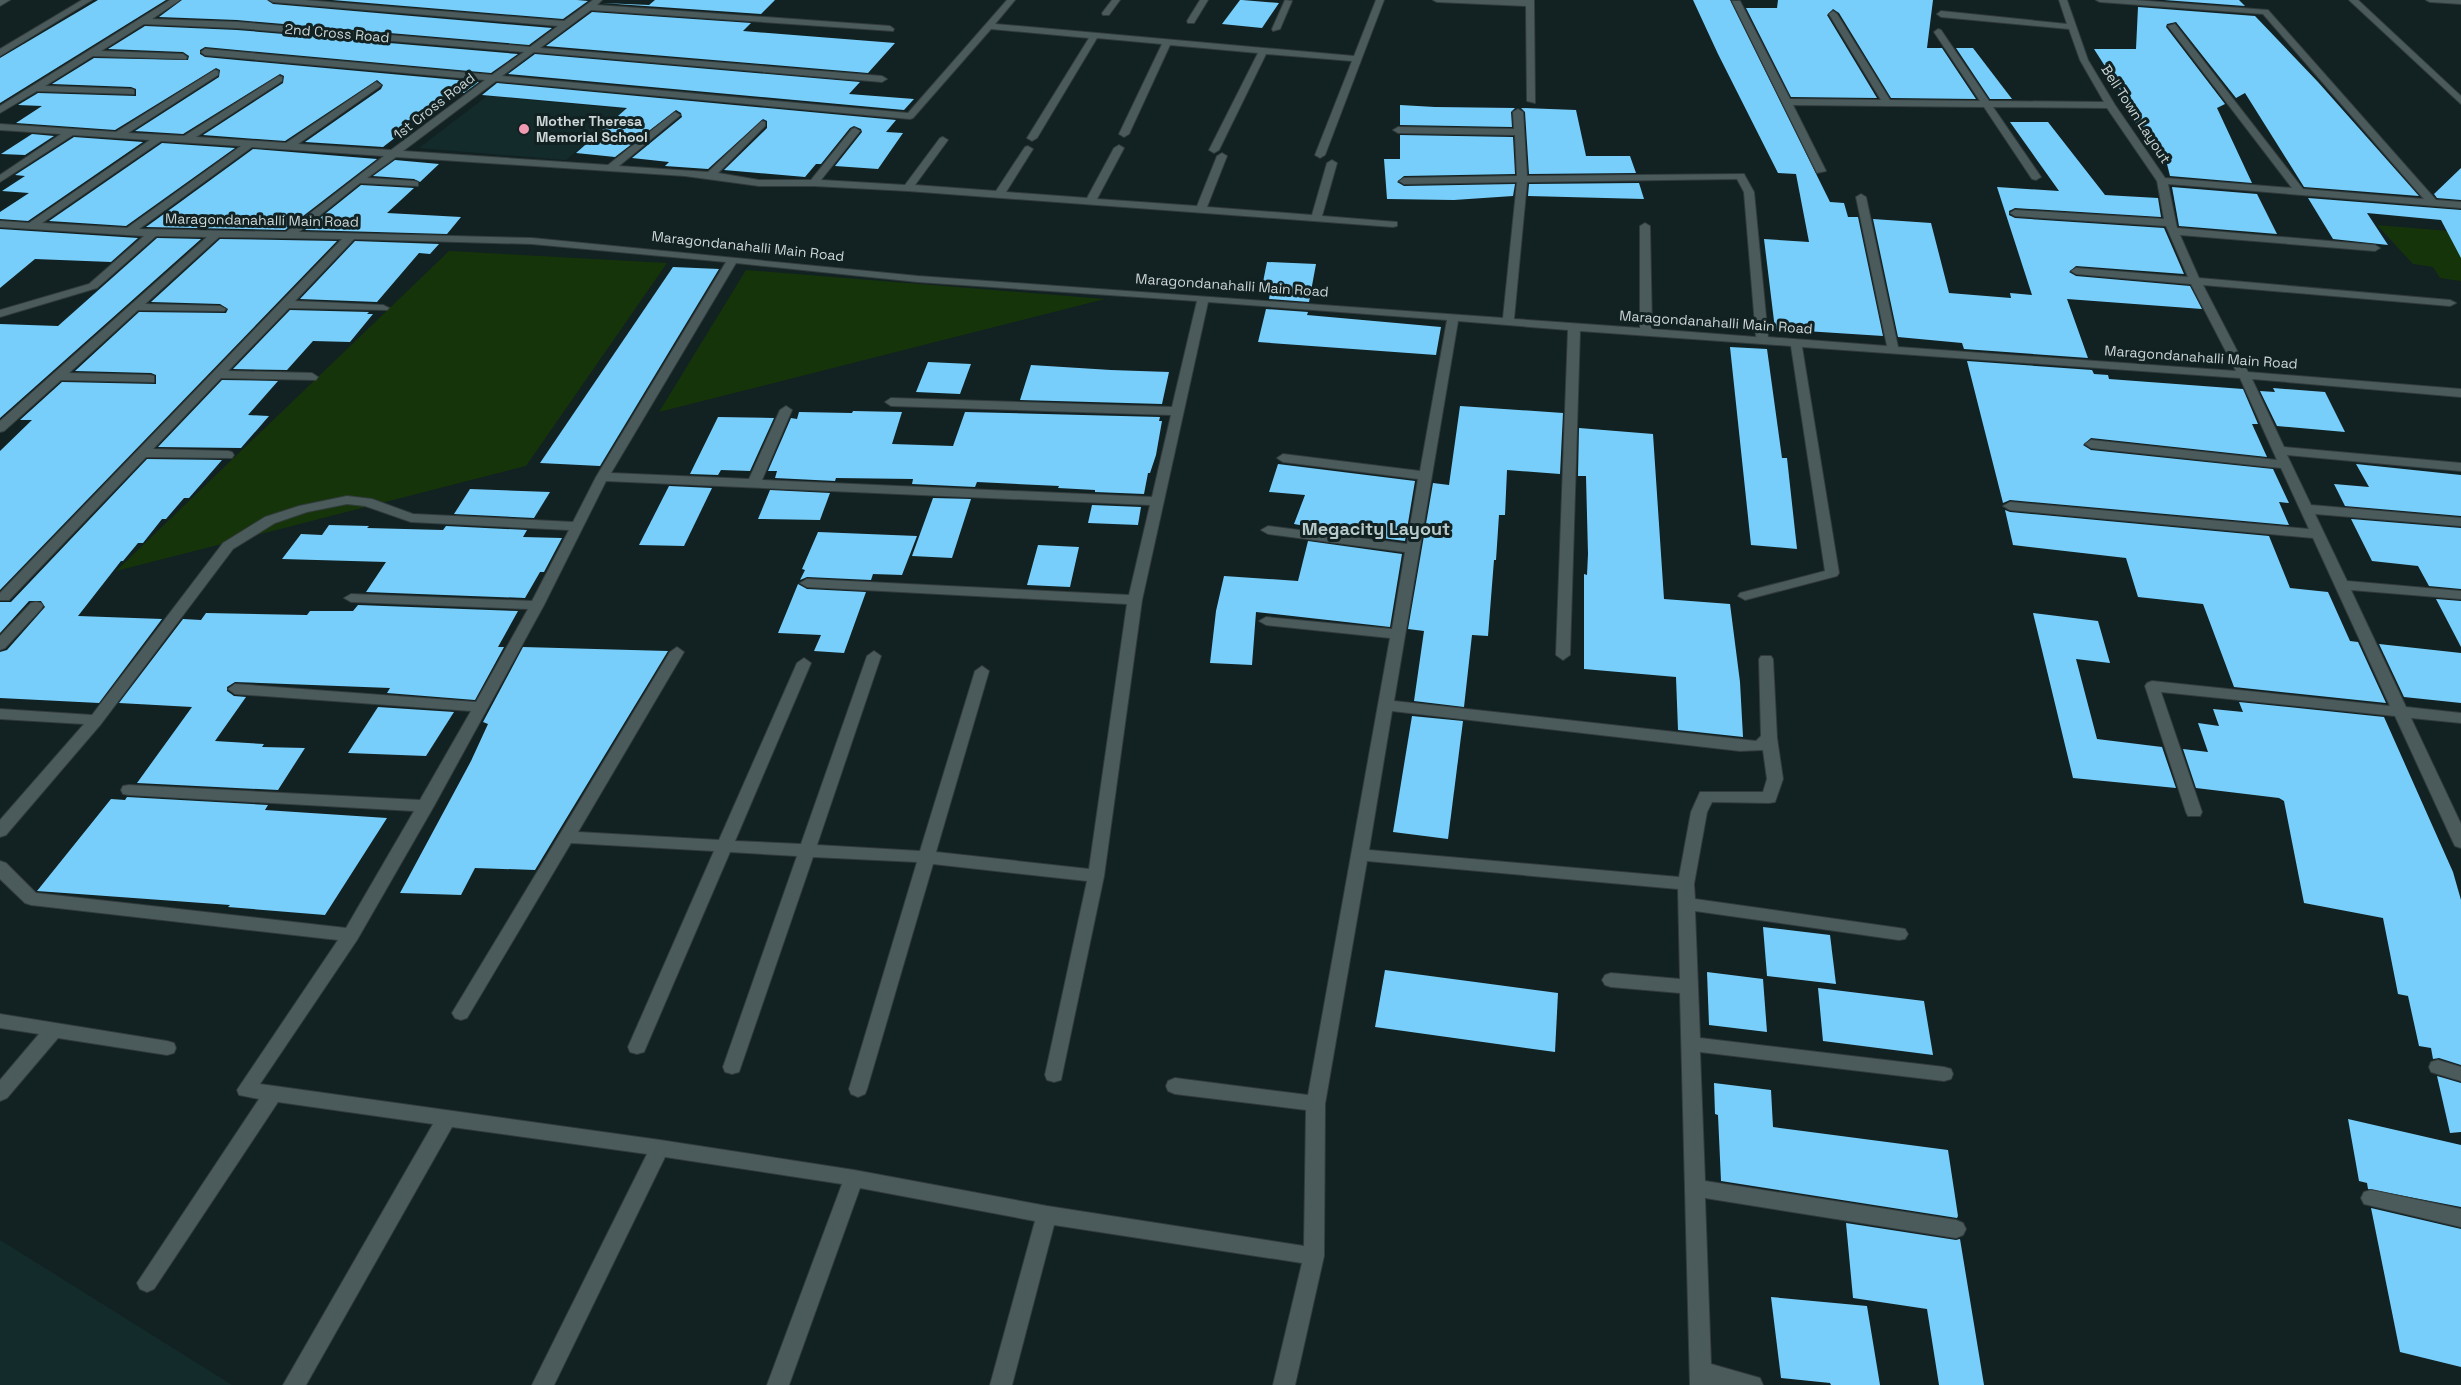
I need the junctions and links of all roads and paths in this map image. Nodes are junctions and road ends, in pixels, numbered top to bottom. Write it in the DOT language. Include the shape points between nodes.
graph roads {
  1 [pos="6,0"];
  2 [pos="88,0"];
  3 [pos="176,0"];
  4 [pos="273,0"];
  5 [pos="598,0"];
  6 [pos="1011,0"];
  7 [pos="1116,0"];
  8 [pos="1204,0"];
  9 [pos="1279,0"];
  10 [pos="1288,0"];
  11 [pos="1380,0"];
  12 [pos="1437,0"];
  13 [pos="2063,0"];
  14 [pos="2100,0"];
  15 [pos="2353,0"];
  16 [pos="2430,0"];
  17 [pos="1736,1"];
  18 [pos="2450,1"];
  19 [pos="1530,2"];
  20 [pos="2461,2"];
  21 [pos="0,3"];
  22 [pos="589,7"];
  23 [pos="2461,11"];
  24 [pos="1106,13"];
  25 [pos="1941,13"];
  26 [pos="1833,14"];
  27 [pos="143,21"];
  28 [pos="1191,21"];
  29 [pos="566,24"];
  30 [pos="988,26"];
  31 [pos="2172,26"];
  32 [pos="2072,27"];
  33 [pos="1276,29"];
  34 [pos="890,30"];
  35 [pos="1938,32"];
  36 [pos="1094,36"];
  37 [pos="1167,42"];
  38 [pos="530,50"];
  39 [pos="1263,51"];
  40 [pos="205,52"];
  41 [pos="0,53"];
  42 [pos="91,53"];
  43 [pos="183,57"];
  44 [pos="1356,59"];
  45 [pos="215,73"];
  46 [pos="494,77"];
  47 [pos="279,79"];
  48 [pos="882,79"];
  49 [pos="376,85"];
  50 [pos="36,88"];
  51 [pos="131,92"];
  52 [pos="1532,101"];
  53 [pos="2461,101"];
  54 [pos="1785,102"];
  55 [pos="1887,103"];
  56 [pos="1986,103"];
  57 [pos="2110,105"];
  58 [pos="0,110"];
  59 [pos="1518,112"];
  60 [pos="675,115"];
  61 [pos="762,124"];
  62 [pos="0,127"];
  63 [pos="1398,130"];
  64 [pos="855,131"];
  65 [pos="71,132"];
  66 [pos="1519,132"];
  67 [pos="1124,134"];
  68 [pos="118,135"];
  69 [pos="159,138"];
  70 [pos="1032,138"];
  71 [pos="187,139"];
  72 [pos="943,140"];
  73 [pos="250,143"];
  74 [pos="289,146"];
  75 [pos="1119,148"];
  76 [pos="1028,149"];
  77 [pos="394,154"];
  78 [pos="1320,155"];
  79 [pos="1332,163"];
  80 [pos="609,169"];
  81 [pos="1821,171"];
  82 [pos="711,175"];
  83 [pos="2036,177"];
  84 [pos="1522,178"];
  85 [pos="0,179"];
  86 [pos="358,180"];
  87 [pos="1404,181"];
  88 [pos="2162,182"];
  89 [pos="814,183"];
  90 [pos="414,184"];
  91 [pos="908,188"];
  92 [pos="2300,192"];
  93 [pos="999,195"];
  94 [pos="1861,197"];
  95 [pos="1090,202"];
  96 [pos="2433,203"];
  97 [pos="2461,205"];
  98 [pos="1201,210"];
  99 [pos="2015,213"];
  100 [pos="1316,219"];
  101 [pos="0,224"];
  102 [pos="1394,224"];
  103 [pos="31,226"];
  104 [pos="1645,226"];
  105 [pos="2172,227"];
  106 [pos="130,231"];
  107 [pos="153,233"];
  108 [pos="215,235"];
  109 [pos="289,235"];
  110 [pos="351,236"];
  111 [pos="2375,248"];
  112 [pos="732,258"];
  113 [pos="2076,271"];
  114 [pos="2195,281"];
  115 [pos="1203,298"];
  116 [pos="2450,303"];
  117 [pos="285,304"];
  118 [pos="135,307"];
  119 [pos="383,308"];
  120 [pos="220,309"];
  121 [pos="0,314"];
  122 [pos="1453,317"];
  123 [pos="1508,322"];
  124 [pos="1575,327"];
  125 [pos="1646,332"];
  126 [pos="1762,340"];
  127 [pos="1796,343"];
  128 [pos="1893,349"];
  129 [pos="219,374"];
  130 [pos="2244,375"];
  131 [pos="58,376"];
  132 [pos="312,377"];
  133 [pos="150,379"];
  134 [pos="2461,393"];
  135 [pos="891,402"];
  136 [pos="786,410"];
  137 [pos="1176,411"];
  138 [pos="0,428"];
  139 [pos="2091,444"];
  140 [pos="2279,450"];
  141 [pos="143,453"];
  142 [pos="228,455"];
  143 [pos="1283,458"];
  144 [pos="2286,465"];
  145 [pos="2461,467"];
  146 [pos="1426,476"];
  147 [pos="602,477"];
  148 [pos="753,485"];
  149 [pos="1156,501"];
  150 [pos="2010,506"];
  151 [pos="2306,509"];
  152 [pos="2461,522"];
  153 [pos="576,526"];
  154 [pos="1268,530"];
  155 [pos="2318,534"];
  156 [pos="1413,549"];
  157 [pos="807,584"];
  158 [pos="2342,585"];
  159 [pos="2461,595"];
  160 [pos="1746,596"];
  161 [pos="4,597"];
  162 [pos="351,598"];
  163 [pos="1135,600"];
  164 [pos="537,605"];
  165 [pos="36,606"];
  166 [pos="1266,621"];
  167 [pos="1398,634"];
  168 [pos="0,645"];
  169 [pos="677,652"];
  170 [pos="1563,655"];
  171 [pos="874,656"];
  172 [pos="1766,659"];
  173 [pos="804,663"];
  174 [pos="982,671"];
  175 [pos="235,689"];
  176 [pos="1386,705"];
  177 [pos="481,707"];
  178 [pos="2401,712"];
  179 [pos="0,714"];
  180 [pos="2461,718"];
  181 [pos="96,720"];
  182 [pos="1769,738"];
  183 [pos="129,790"];
  184 [pos="426,806"];
  185 [pos="2194,812"];
  186 [pos="0,831"];
  187 [pos="566,837"];
  188 [pos="2461,842"];
  189 [pos="725,845"];
  190 [pos="807,850"];
  191 [pos="1360,855"];
  192 [pos="926,857"];
  193 [pos="0,867"];
  194 [pos="1096,876"];
  195 [pos="1686,884"];
  196 [pos="1688,904"];
  197 [pos="1899,933"];
  198 [pos="351,935"];
  199 [pos="1611,980"];
  200 [pos="1689,987"];
  201 [pos="461,1013"];
  202 [pos="0,1021"];
  203 [pos="54,1030"];
  204 [pos="1691,1044"];
  205 [pos="637,1047"];
  206 [pos="167,1048"];
  207 [pos="732,1067"];
  208 [pos="2438,1067"];
  209 [pos="1944,1074"];
  210 [pos="2461,1074"];
  211 [pos="1054,1075"];
  212 [pos="1175,1086"];
  213 [pos="858,1089"];
  214 [pos="0,1093"];
  215 [pos="274,1093"];
  216 [pos="1316,1104"];
  217 [pos="446,1119"];
  218 [pos="660,1148"];
  219 [pos="854,1178"];
  220 [pos="1695,1188"];
  221 [pos="2371,1198"];
  222 [pos="1047,1215"];
  223 [pos="2461,1218"];
  224 [pos="1956,1229"];
  225 [pos="1314,1256"];
  226 [pos="147,1283"];
  227 [pos="1701,1378"];
  228 [pos="294,1385"];
  229 [pos="543,1385"];
  230 [pos="778,1385"];
  231 [pos="1001,1385"];
  232 [pos="1284,1385"];
  233 [pos="1752,1385"];
  1 -- 21 [label="street"];
  2 -- 41 [label="street"];
  3 -- 27 [label="street"];
  4 -- 29 [label="street"];
  5 -- 22 [label="street, 1st Cross Road"];
  6 -- 30 [label="street"];
  7 -- 24 [label="street"];
  8 -- 28 [label="street"];
  9 -- 10 [label="street"];
  10 -- 33 [label="street"];
  11 -- 44 [label="street"];
  12 -- 19 [label="street"];
  13 -- 32 [label="street, Bell Town Layout"];
  14 -- 96 [label="street" via="2265,12"];
  15 -- 53 [label="street"];
  16 -- 18 [label="street"];
  17 -- 54 [label="street"];
  18 -- 20 [label="street"];
  18 -- 23 [label="street"];
  19 -- 52 [label="street"];
  22 -- 29 [label="street, 1st Cross Road"];
  22 -- 34 [label="street"];
  25 -- 32 [label="street"];
  26 -- 55 [label="street"];
  27 -- 38 [label="street, 2nd Cross Road" via="237,25"];
  27 -- 42 [label="street"];
  29 -- 38 [label="street, 1st Cross Road"];
  30 -- 36 [label="street"];
  30 -- 46 [label="street" via="910,116"];
  31 -- 92 [label="street"];
  32 -- 57 [label="street, Bell Town Layout" via="2084,60"];
  35 -- 56 [label="street"];
  36 -- 37 [label="street"];
  36 -- 70 [label="street"];
  37 -- 39 [label="street"];
  37 -- 67 [label="street"];
  38 -- 46 [label="street, 1st Cross Road"];
  38 -- 48 [label="street, 2nd Cross Road"];
  39 -- 44 [label="street"];
  39 -- 98 [label="street" via="1218,153"];
  40 -- 46 [label="street"];
  42 -- 43 [label="street"];
  42 -- 50 [label="street"];
  44 -- 78 [label="street"];
  45 -- 68 [label="street"];
  46 -- 77 [label="street, 1st Cross Road"];
  47 -- 71 [label="street"];
  49 -- 74 [label="street"];
  50 -- 51 [label="street"];
  50 -- 58 [label="street"];
  54 -- 55 [label="street"];
  54 -- 81 [label="street"];
  55 -- 56 [label="street"];
  56 -- 57 [label="street"];
  56 -- 83 [label="street"];
  57 -- 88 [label="street, Bell Town Layout"];
  59 -- 66 [label="street"];
  60 -- 80 [label="street"];
  61 -- 82 [label="street"];
  62 -- 65 [label="street"];
  63 -- 66 [label="street"];
  64 -- 89 [label="street"];
  65 -- 68 [label="street"];
  65 -- 85 [label="street"];
  66 -- 84 [label="street"];
  68 -- 69 [label="street"];
  69 -- 71 [label="street"];
  69 -- 103 [label="street"];
  71 -- 73 [label="street"];
  72 -- 91 [label="street"];
  73 -- 74 [label="street"];
  73 -- 106 [label="street"];
  74 -- 77 [label="street"];
  75 -- 95 [label="street"];
  76 -- 93 [label="street"];
  77 -- 80 [label="street"];
  77 -- 86 [label="street, 1st Cross Road"];
  79 -- 100 [label="street"];
  80 -- 82 [label="street"];
  82 -- 89 [label="street" via="759,183"];
  84 -- 87 [label="street"];
  84 -- 123 [label="street"];
  84 -- 126 [label="street" via="1740,176 1749,192"];
  86 -- 90 [label="street"];
  86 -- 109 [label="street, 1st Cross Road"];
  88 -- 92 [label="street"];
  88 -- 105 [label="street, Bell Town Layout"];
  89 -- 91 [label="street"];
  91 -- 93 [label="street"];
  92 -- 96 [label="street"];
  93 -- 95 [label="street"];
  94 -- 128 [label="street"];
  95 -- 98 [label="street"];
  96 -- 97 [label="street"];
  98 -- 100 [label="street"];
  99 -- 105 [label="street"];
  100 -- 102 [label="street"];
  101 -- 103 [label="street, Maragondanahalli Main Road"];
  103 -- 106 [label="street, Maragondanahalli Main Road"];
  104 -- 125 [label="street"];
  105 -- 111 [label="street"];
  105 -- 114 [label="street, Bell Town Layout"];
  106 -- 107 [label="street, Maragondanahalli Main Road"];
  107 -- 108 [label="street, Maragondanahalli Main Road"];
  107 -- 121 [label="street" via="93,286"];
  108 -- 109 [label="street, Maragondanahalli Main Road"];
  108 -- 118 [label="street"];
  109 -- 110 [label="street, Maragondanahalli Main Road"];
  110 -- 112 [label="street, Maragondanahalli Main Road" via="531,241"];
  110 -- 117 [label="street"];
  112 -- 115 [label="street, Maragondanahalli Main Road" via="918,279"];
  112 -- 147 [label="street"];
  113 -- 114 [label="street"];
  114 -- 116 [label="street"];
  114 -- 130 [label="street, Bell Town Layout"];
  115 -- 122 [label="street, Maragondanahalli Main Road"];
  115 -- 137 [label="street"];
  117 -- 119 [label="street"];
  117 -- 129 [label="street"];
  118 -- 120 [label="street"];
  118 -- 131 [label="street"];
  122 -- 123 [label="street, Maragondanahalli Main Road"];
  122 -- 146 [label="street"];
  123 -- 124 [label="street, Maragondanahalli Main Road"];
  124 -- 125 [label="street, Maragondanahalli Main Road"];
  124 -- 170 [label="street"];
  125 -- 126 [label="street, Maragondanahalli Main Road"];
  126 -- 127 [label="street, Maragondanahalli Main Road"];
  127 -- 128 [label="street, Maragondanahalli Main Road"];
  127 -- 160 [label="street" via="1832,573"];
  128 -- 130 [label="street, Maragondanahalli Main Road"];
  129 -- 132 [label="street"];
  129 -- 141 [label="street"];
  130 -- 134 [label="street, Maragondanahalli Main Road"];
  130 -- 140 [label="street, Bell Town Layout"];
  131 -- 133 [label="street"];
  131 -- 138 [label="street"];
  135 -- 137 [label="street"];
  136 -- 148 [label="street"];
  137 -- 149 [label="street"];
  139 -- 144 [label="street"];
  140 -- 144 [label="street, Bell Town Layout"];
  140 -- 145 [label="street"];
  141 -- 142 [label="street"];
  141 -- 161 [label="street"];
  143 -- 146 [label="street"];
  144 -- 151 [label="street, Bell Town Layout"];
  146 -- 156 [label="street"];
  147 -- 148 [label="street"];
  147 -- 153 [label="street"];
  148 -- 149 [label="street"];
  149 -- 163 [label="street"];
  150 -- 155 [label="street"];
  151 -- 152 [label="street"];
  151 -- 155 [label="street, Bell Town Layout"];
  153 -- 164 [label="street"];
  153 -- 181 [label="street" via="411,518 367,502 347,500 270,520 228,546"];
  154 -- 156 [label="street"];
  155 -- 158 [label="street, Bell Town Layout"];
  156 -- 167 [label="street"];
  157 -- 163 [label="street"];
  158 -- 159 [label="street"];
  158 -- 178 [label="street, Bell Town Layout"];
  162 -- 164 [label="street"];
  163 -- 194 [label="street"];
  164 -- 177 [label="street"];
  165 -- 168 [label="street"];
  166 -- 167 [label="street"];
  167 -- 176 [label="street"];
  169 -- 187 [label="street"];
  171 -- 190 [label="street"];
  172 -- 182 [label="street"];
  173 -- 189 [label="street"];
  174 -- 192 [label="street"];
  175 -- 177 [label="street"];
  176 -- 182 [label="street" via="1740,746 1760,746"];
  176 -- 191 [label="street"];
  177 -- 184 [label="street"];
  178 -- 180 [label="street"];
  178 -- 185 [label="street" via="2152,686"];
  178 -- 188 [label="street, Bell Town Layout"];
  179 -- 181 [label="street"];
  181 -- 186 [label="street"];
  182 -- 195 [label="street" via="1775,779 1769,798 1706,796 1699,812"];
  183 -- 184 [label="street"];
  184 -- 198 [label="street"];
  187 -- 189 [label="street"];
  187 -- 201 [label="street"];
  189 -- 190 [label="street"];
  189 -- 205 [label="street"];
  190 -- 192 [label="street"];
  190 -- 207 [label="street"];
  191 -- 195 [label="street"];
  191 -- 216 [label="street"];
  192 -- 194 [label="street"];
  192 -- 213 [label="street"];
  193 -- 198 [label="street" via="31,899"];
  194 -- 211 [label="street"];
  195 -- 196 [label="street"];
  196 -- 197 [label="street"];
  196 -- 200 [label="street"];
  198 -- 215 [label="street" via="246,1090"];
  199 -- 200 [label="street"];
  200 -- 204 [label="street"];
  202 -- 203 [label="street"];
  203 -- 206 [label="street"];
  203 -- 214 [label="street"];
  204 -- 209 [label="street"];
  204 -- 220 [label="street"];
  208 -- 210 [label="street"];
  212 -- 216 [label="street"];
  215 -- 217 [label="street"];
  215 -- 226 [label="street"];
  216 -- 225 [label="street"];
  217 -- 218 [label="street"];
  217 -- 228 [label="street"];
  218 -- 219 [label="street"];
  218 -- 229 [label="street"];
  219 -- 222 [label="street"];
  219 -- 230 [label="street"];
  220 -- 224 [label="street"];
  220 -- 227 [label="street"];
  221 -- 223 [label="street"];
  222 -- 225 [label="street"];
  222 -- 231 [label="street"];
  225 -- 232 [label="street"];
  227 -- 233 [label="street"];
}
